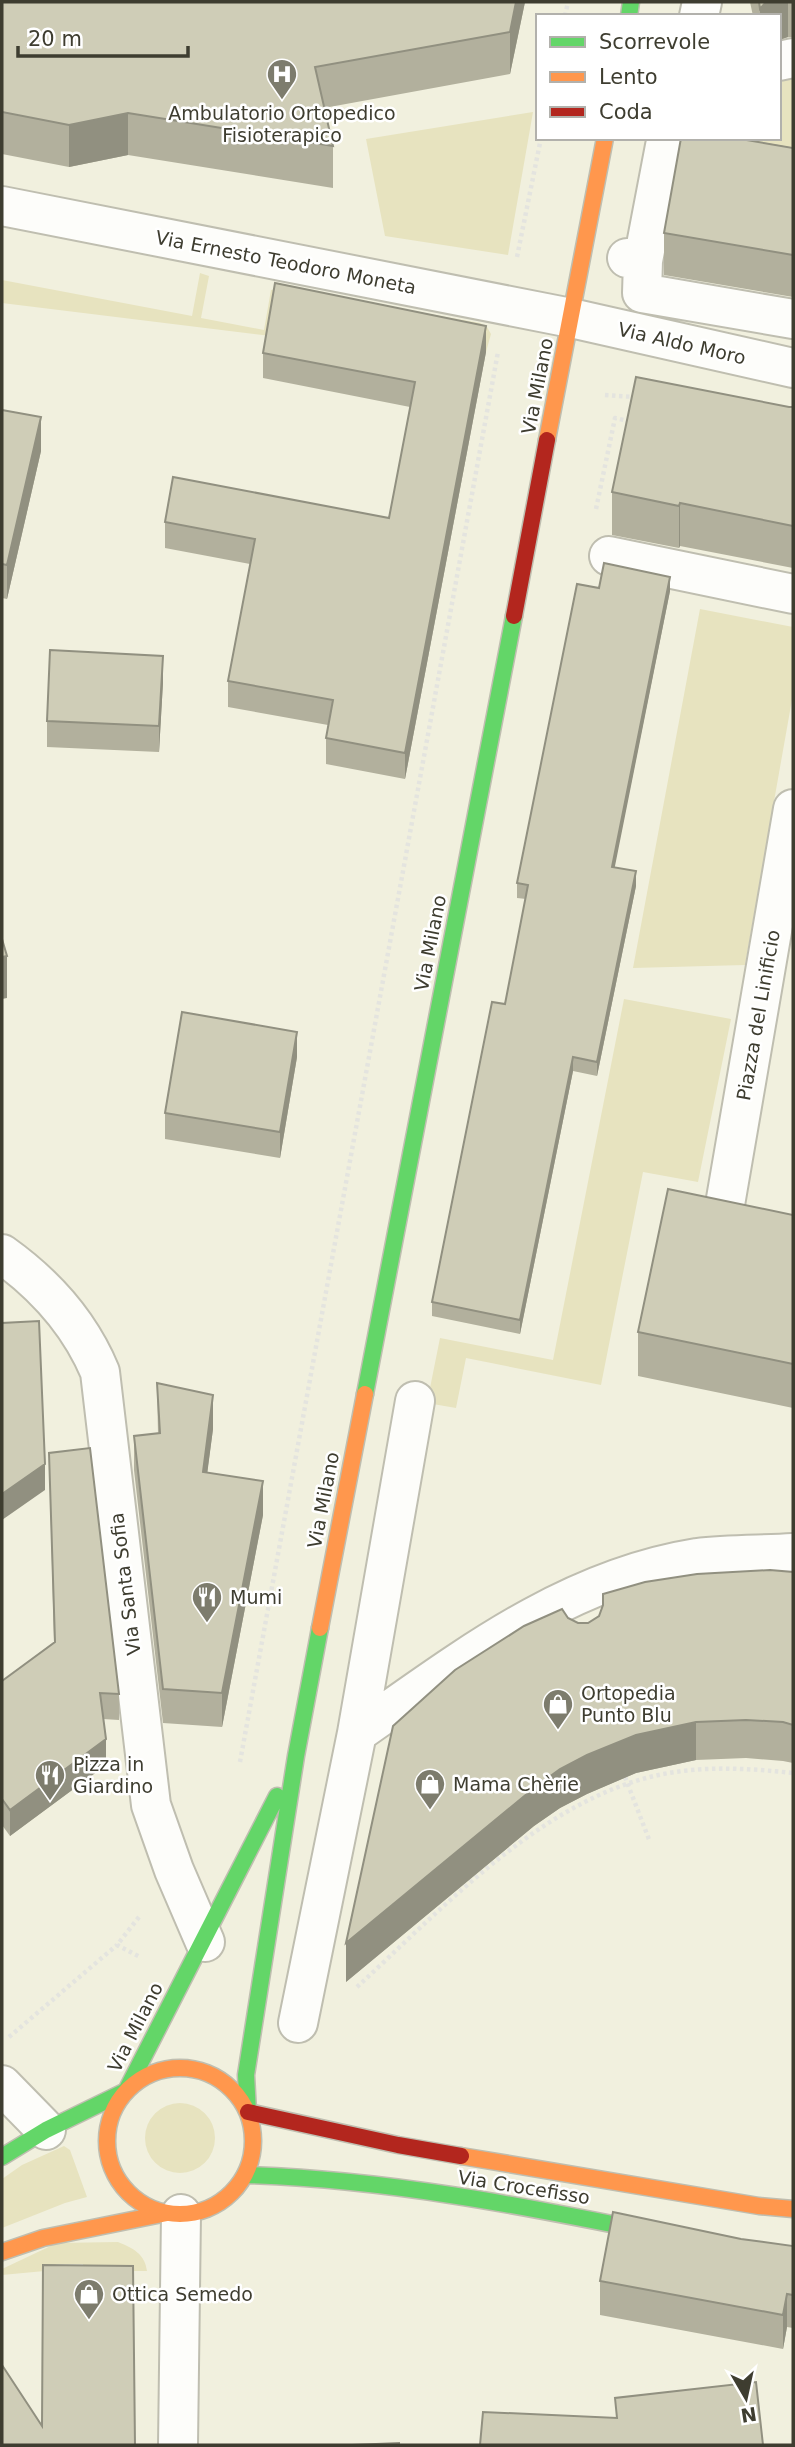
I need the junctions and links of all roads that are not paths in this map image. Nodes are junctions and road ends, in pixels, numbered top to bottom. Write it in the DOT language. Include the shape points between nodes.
graph roads {
  1 [pos="605,140"];
  2 [pos="666,142"];
  3 [pos="793,169"];
  4 [pos="2,206"];
  5 [pos="571,318"];
  6 [pos="793,319"];
  7 [pos="793,368"];
  8 [pos="609,556"];
  9 [pos="793,594"];
  10 [pos="793,808"];
  11 [pos="722,1222"];
  12 [pos="2,1254"];
  13 [pos="415,1401"];
  14 [pos="793,1553"];
  15 [pos="357,1733"];
  16 [pos="296,1756"];
  17 [pos="205,1941"];
  18 [pos="298,2023"];
  19 [pos="2,2085"];
  20 [pos="126,2091"];
  21 [pos="248,2112"];
  22 [pos="46,2130"];
  23 [pos="2,2157"];
  24 [pos="245,2175"];
  25 [pos="793,2209"];
  26 [pos="174,2214"];
  27 [pos="679,2237"];
  28 [pos="2,2252"];
  29 [pos="178,2445"];
  1 -- 5 [label="street, Via Milano"];
  2 -- 3 [label="street"];
  2 -- 6 [label="street" via="635,259 642,293"];
  4 -- 5 [label="street, Via Ernesto Teodoro Moneta"];
  5 -- 7 [label="street, Via Aldo Moro"];
  5 -- 16 [label="street, Via Milano"];
  8 -- 9 [label="street"];
  10 -- 11 [label="street, Piazza del Linificio"];
  12 -- 17 [label="street, Via Santa Sofia" via="71,1320 100,1372 151,1805"];
  13 -- 15 [label="street"];
  14 -- 15 [label="street" via="698,1558 632,1574 573,1614 484,1644"];
  15 -- 18 [label="street"];
  16 -- 17 [label="street, Via Milano"];
  16 -- 21 [label="street, Via Milano" via="246,2075"];
  17 -- 20 [label="street, Via Milano"];
  19 -- 22 [label="street"];
  20 -- 21 [label="street" via="155,2071 191,2068 225,2083"];
  20 -- 22 [label="street"];
  20 -- 26 [label="street" via="107,2128 108,2159 130,2195 147,2207"];
  21 -- 24 [label="street" via="253,2144"];
  21 -- 25 [label="street, Via Crocefisso" via="398,2145"];
  22 -- 23 [label="street"];
  24 -- 26 [label="street" via="218,2203 194,2213"];
  24 -- 27 [label="street, Via Crocefisso" via="393,2186"];
  26 -- 28 [label="street" via="43,2238"];
  26 -- 29 [label="street"];
}
